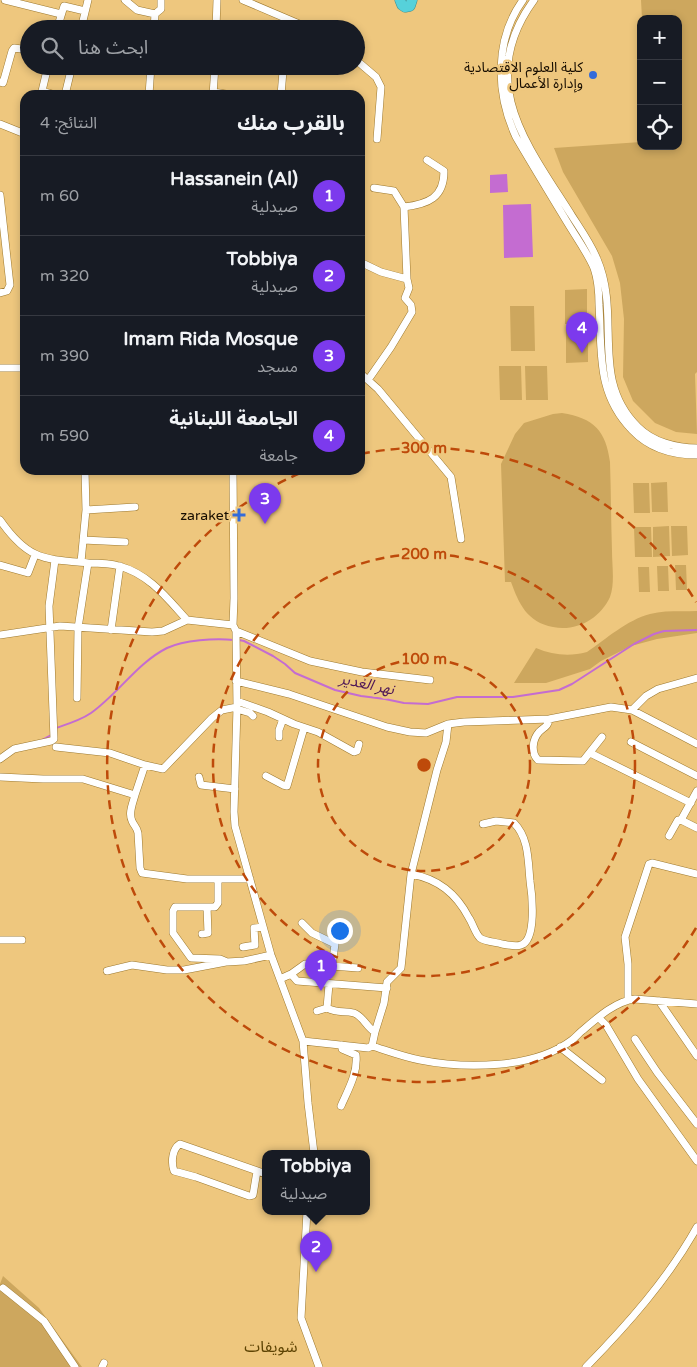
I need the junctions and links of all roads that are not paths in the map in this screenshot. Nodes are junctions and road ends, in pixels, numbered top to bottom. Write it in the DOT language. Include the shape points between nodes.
graph roads {
  1 [pos="5,0"];
  2 [pos="36,0"];
  3 [pos="88,0"];
  4 [pos="125,0"];
  5 [pos="161,0"];
  6 [pos="218,0"];
  7 [pos="243,0"];
  8 [pos="400,0"];
  9 [pos="412,0"];
  10 [pos="523,0"];
  11 [pos="534,0"];
  12 [pos="518,7"];
  13 [pos="34,8"];
  14 [pos="85,10"];
  15 [pos="525,13"];
  16 [pos="61,14"];
  17 [pos="155,14"];
  18 [pos="60,20"];
  19 [pos="83,20"];
  20 [pos="155,20"];
  21 [pos="217,20"];
  22 [pos="290,20"];
  23 [pos="20,49"];
  24 [pos="365,68"];
  25 [pos="46,75"];
  26 [pos="70,75"];
  27 [pos="150,75"];
  28 [pos="214,75"];
  29 [pos="283,75"];
  30 [pos="0,82"];
  31 [pos="42,90"];
  32 [pos="66,90"];
  33 [pos="149,90"];
  34 [pos="213,90"];
  35 [pos="281,90"];
  36 [pos="0,124"];
  37 [pos="20,132"];
  38 [pos="378,139"];
  39 [pos="427,160"];
  40 [pos="535,162"];
  41 [pos="374,188"];
  42 [pos="0,200"];
  43 [pos="404,207"];
  44 [pos="365,264"];
  45 [pos="407,279"];
  46 [pos="0,293"];
  47 [pos="0,368"];
  48 [pos="20,368"];
  49 [pos="365,377"];
  50 [pos="368,380"];
  51 [pos="693,452"];
  52 [pos="85,475"];
  53 [pos="233,475"];
  54 [pos="135,507"];
  55 [pos="86,510"];
  56 [pos="0,520"];
  57 [pos="461,539"];
  58 [pos="83,540"];
  59 [pos="125,542"];
  60 [pos="35,555"];
  61 [pos="55,560"];
  62 [pos="84,562"];
  63 [pos="0,565"];
  64 [pos="120,566"];
  65 [pos="188,620"];
  66 [pos="50,628"];
  67 [pos="78,628"];
  68 [pos="111,630"];
  69 [pos="235,630"];
  70 [pos="0,635"];
  71 [pos="697,678"];
  72 [pos="430,680"];
  73 [pos="236,681"];
  74 [pos="76,698"];
  75 [pos="237,706"];
  76 [pos="632,710"];
  77 [pos="253,716"];
  78 [pos="283,718"];
  79 [pos="549,720"];
  80 [pos="448,724"];
  81 [pos="304,728"];
  82 [pos="279,737"];
  83 [pos="602,737"];
  84 [pos="631,742"];
  85 [pos="359,744"];
  86 [pos="697,744"];
  87 [pos="56,747"];
  88 [pos="590,752"];
  89 [pos="0,759"];
  90 [pos="145,765"];
  91 [pos="266,776"];
  92 [pos="697,776"];
  93 [pos="0,777"];
  94 [pos="199,777"];
  95 [pos="235,789"];
  96 [pos="697,791"];
  97 [pos="135,795"];
  98 [pos="691,803"];
  99 [pos="681,820"];
  100 [pos="483,824"];
  101 [pos="697,828"];
  102 [pos="669,836"];
  103 [pos="411,874"];
  104 [pos="697,874"];
  105 [pos="250,879"];
  106 [pos="218,880"];
  107 [pos="207,907"];
  108 [pos="302,923"];
  109 [pos="263,927"];
  110 [pos="202,934"];
  111 [pos="0,940"];
  112 [pos="22,940"];
  113 [pos="242,947"];
  114 [pos="271,955"];
  115 [pos="227,962"];
  116 [pos="332,966"];
  117 [pos="358,968"];
  118 [pos="107,971"];
  119 [pos="292,974"];
  120 [pos="280,979"];
  121 [pos="329,984"];
  122 [pos="387,988"];
  123 [pos="628,1000"];
  124 [pos="659,1001"];
  125 [pos="697,1004"];
  126 [pos="327,1008"];
  127 [pos="318,1011"];
  128 [pos="599,1018"];
  129 [pos="375,1032"];
  130 [pos="635,1039"];
  131 [pos="303,1041"];
  132 [pos="342,1044"];
  133 [pos="372,1046"];
  134 [pos="560,1047"];
  135 [pos="697,1056"];
  136 [pos="602,1080"];
  137 [pos="341,1106"];
  138 [pos="697,1124"];
  139 [pos="314,1150"];
  140 [pos="697,1161"];
  141 [pos="257,1171"];
  142 [pos="262,1173"];
  143 [pos="306,1215"];
  144 [pos="697,1227"];
  145 [pos="2,1288"];
  146 [pos="75,1367"];
  147 [pos="319,1367"];
  148 [pos="586,1367"];
  1 -- 13 [label="street"];
  2 -- 13 [label="street"];
  3 -- 14 [label="street"];
  4 -- 17 [label="street" via="137,10"];
  5 -- 17 [label="street" via="161,9"];
  6 -- 21 [label="street"];
  7 -- 22 [label="street"];
  8 -- 9 [label="highway" via="405,7 410,6"];
  10 -- 12 [label="street"];
  11 -- 15 [label="street"];
  12 -- 15 [label="street"];
  12 -- 40 [label="street" via="503,49 501,83 510,125"];
  13 -- 16 [label="street"];
  14 -- 16 [label="street" via="64,6"];
  14 -- 19 [label="street"];
  15 -- 40 [label="street" via="510,52 508,79 517,125"];
  16 -- 18 [label="street"];
  17 -- 20 [label="street"];
  23 -- 30 [label="street" via="12,51 3,83"];
  24 -- 38 [label="street" via="376,77 381,87"];
  25 -- 31 [label="street"];
  26 -- 32 [label="street"];
  27 -- 33 [label="street"];
  28 -- 34 [label="street"];
  29 -- 35 [label="street"];
  36 -- 37 [label="street"];
  39 -- 43 [label="street" via="444,171 444,182 438,194 422,205"];
  40 -- 51 [label="street" via="595,270 603,377 610,401 640,437 669,452"];
  41 -- 43 [label="street" via="394,191"];
  42 -- 46 [label="street" via="10,285 7,291"];
  43 -- 45 [label="street"];
  44 -- 45 [label="street"];
  45 -- 50 [label="street" via="409,288 405,298 412,312"];
  47 -- 48 [label="street"];
  49 -- 50 [label="street"];
  50 -- 57 [label="street" via="451,477"];
  52 -- 55 [label="street"];
  53 -- 69 [label="street"];
  54 -- 55 [label="street"];
  55 -- 58 [label="street"];
  56 -- 60 [label="street" via="24,549"];
  58 -- 59 [label="street"];
  58 -- 62 [label="street"];
  60 -- 61 [label="street"];
  60 -- 63 [label="street" via="28,573"];
  61 -- 62 [label="street"];
  61 -- 66 [label="street" via="49,606"];
  62 -- 64 [label="street"];
  62 -- 67 [label="street"];
  64 -- 65 [label="street" via="142,575"];
  64 -- 68 [label="street"];
  65 -- 68 [label="street" via="162,631"];
  65 -- 69 [label="street"];
  66 -- 67 [label="street"];
  66 -- 70 [label="street"];
  66 -- 89 [label="street" via="54,739 14,749"];
  67 -- 68 [label="street"];
  67 -- 74 [label="street"];
  69 -- 72 [label="street" via="310,661 362,672"];
  69 -- 73 [label="street"];
  71 -- 76 [label="street" via="658,689"];
  73 -- 75 [label="street"];
  73 -- 80 [label="street" via="410,732 426,733"];
  75 -- 77 [label="street"];
  75 -- 78 [label="street"];
  75 -- 90 [label="street" via="222,710 212,718 163,769"];
  75 -- 95 [label="street"];
  76 -- 79 [label="street" via="611,707"];
  76 -- 86 [label="street"];
  78 -- 81 [label="street"];
  78 -- 82 [label="street"];
  79 -- 80 [label="street"];
  79 -- 88 [label="street" via="538,733 532,750 538,760 583,761"];
  80 -- 103 [label="street"];
  81 -- 85 [label="street" via="354,752 357,752"];
  81 -- 91 [label="street" via="287,786"];
  83 -- 88 [label="street"];
  84 -- 92 [label="street"];
  87 -- 90 [label="street" via="110,752"];
  88 -- 98 [label="street"];
  90 -- 97 [label="street"];
  93 -- 97 [label="street" via="83,779"];
  94 -- 95 [label="street" via="201,785"];
  95 -- 105 [label="street" via="235,826"];
  96 -- 98 [label="street"];
  97 -- 106 [label="street" via="130,812 137,827 142,873"];
  98 -- 99 [label="street"];
  99 -- 101 [label="street"];
  99 -- 102 [label="street"];
  100 -- 103 [label="street" via="514,823 524,837 532,890 530,938 526,942 518,946 480,938 462,906 447,889 428,877"];
  103 -- 122 [label="street" via="403,960 401,968 387,982"];
  104 -- 123 [label="street" via="649,864 625,937"];
  105 -- 106 [label="street"];
  105 -- 109 [label="street"];
  106 -- 107 [label="street" via="218,903 216,907"];
  107 -- 110 [label="street" via="208,933"];
  107 -- 115 [label="street" via="175,907 174,934 191,958"];
  108 -- 116 [label="street" via="312,933 335,944"];
  109 -- 113 [label="street" via="254,928 255,945"];
  109 -- 114 [label="street"];
  111 -- 112 [label="street"];
  114 -- 115 [label="street" via="244,962"];
  114 -- 120 [label="street"];
  115 -- 118 [label="street" via="184,970 132,964"];
  116 -- 117 [label="street"];
  116 -- 119 [label="street" via="305,964"];
  119 -- 120 [label="street"];
  119 -- 121 [label="street" via="297,981"];
  120 -- 131 [label="street"];
  121 -- 122 [label="street"];
  121 -- 126 [label="street"];
  122 -- 129 [label="street"];
  123 -- 124 [label="street"];
  123 -- 128 [label="street"];
  124 -- 125 [label="street"];
  124 -- 135 [label="street"];
  126 -- 127 [label="street"];
  126 -- 129 [label="street" via="334,1012 355,1013"];
  128 -- 134 [label="street"];
  128 -- 140 [label="street"];
  129 -- 133 [label="street"];
  130 -- 138 [label="street"];
  131 -- 132 [label="street"];
  131 -- 139 [label="street"];
  132 -- 133 [label="street"];
  132 -- 137 [label="street" via="342,1049 356,1055 357,1061"];
  133 -- 134 [label="street" via="441,1064 525,1060"];
  134 -- 136 [label="street"];
  141 -- 141 [label="street" via="253,1195 249,1196 174,1171 172,1161 176,1146 180,1144"];
  141 -- 142 [label="street"];
  143 -- 147 [label="street" via="301,1318"];
  144 -- 148 [label="street" via="662,1282"];
  145 -- 146 [label="street" via="44,1321"];
}
